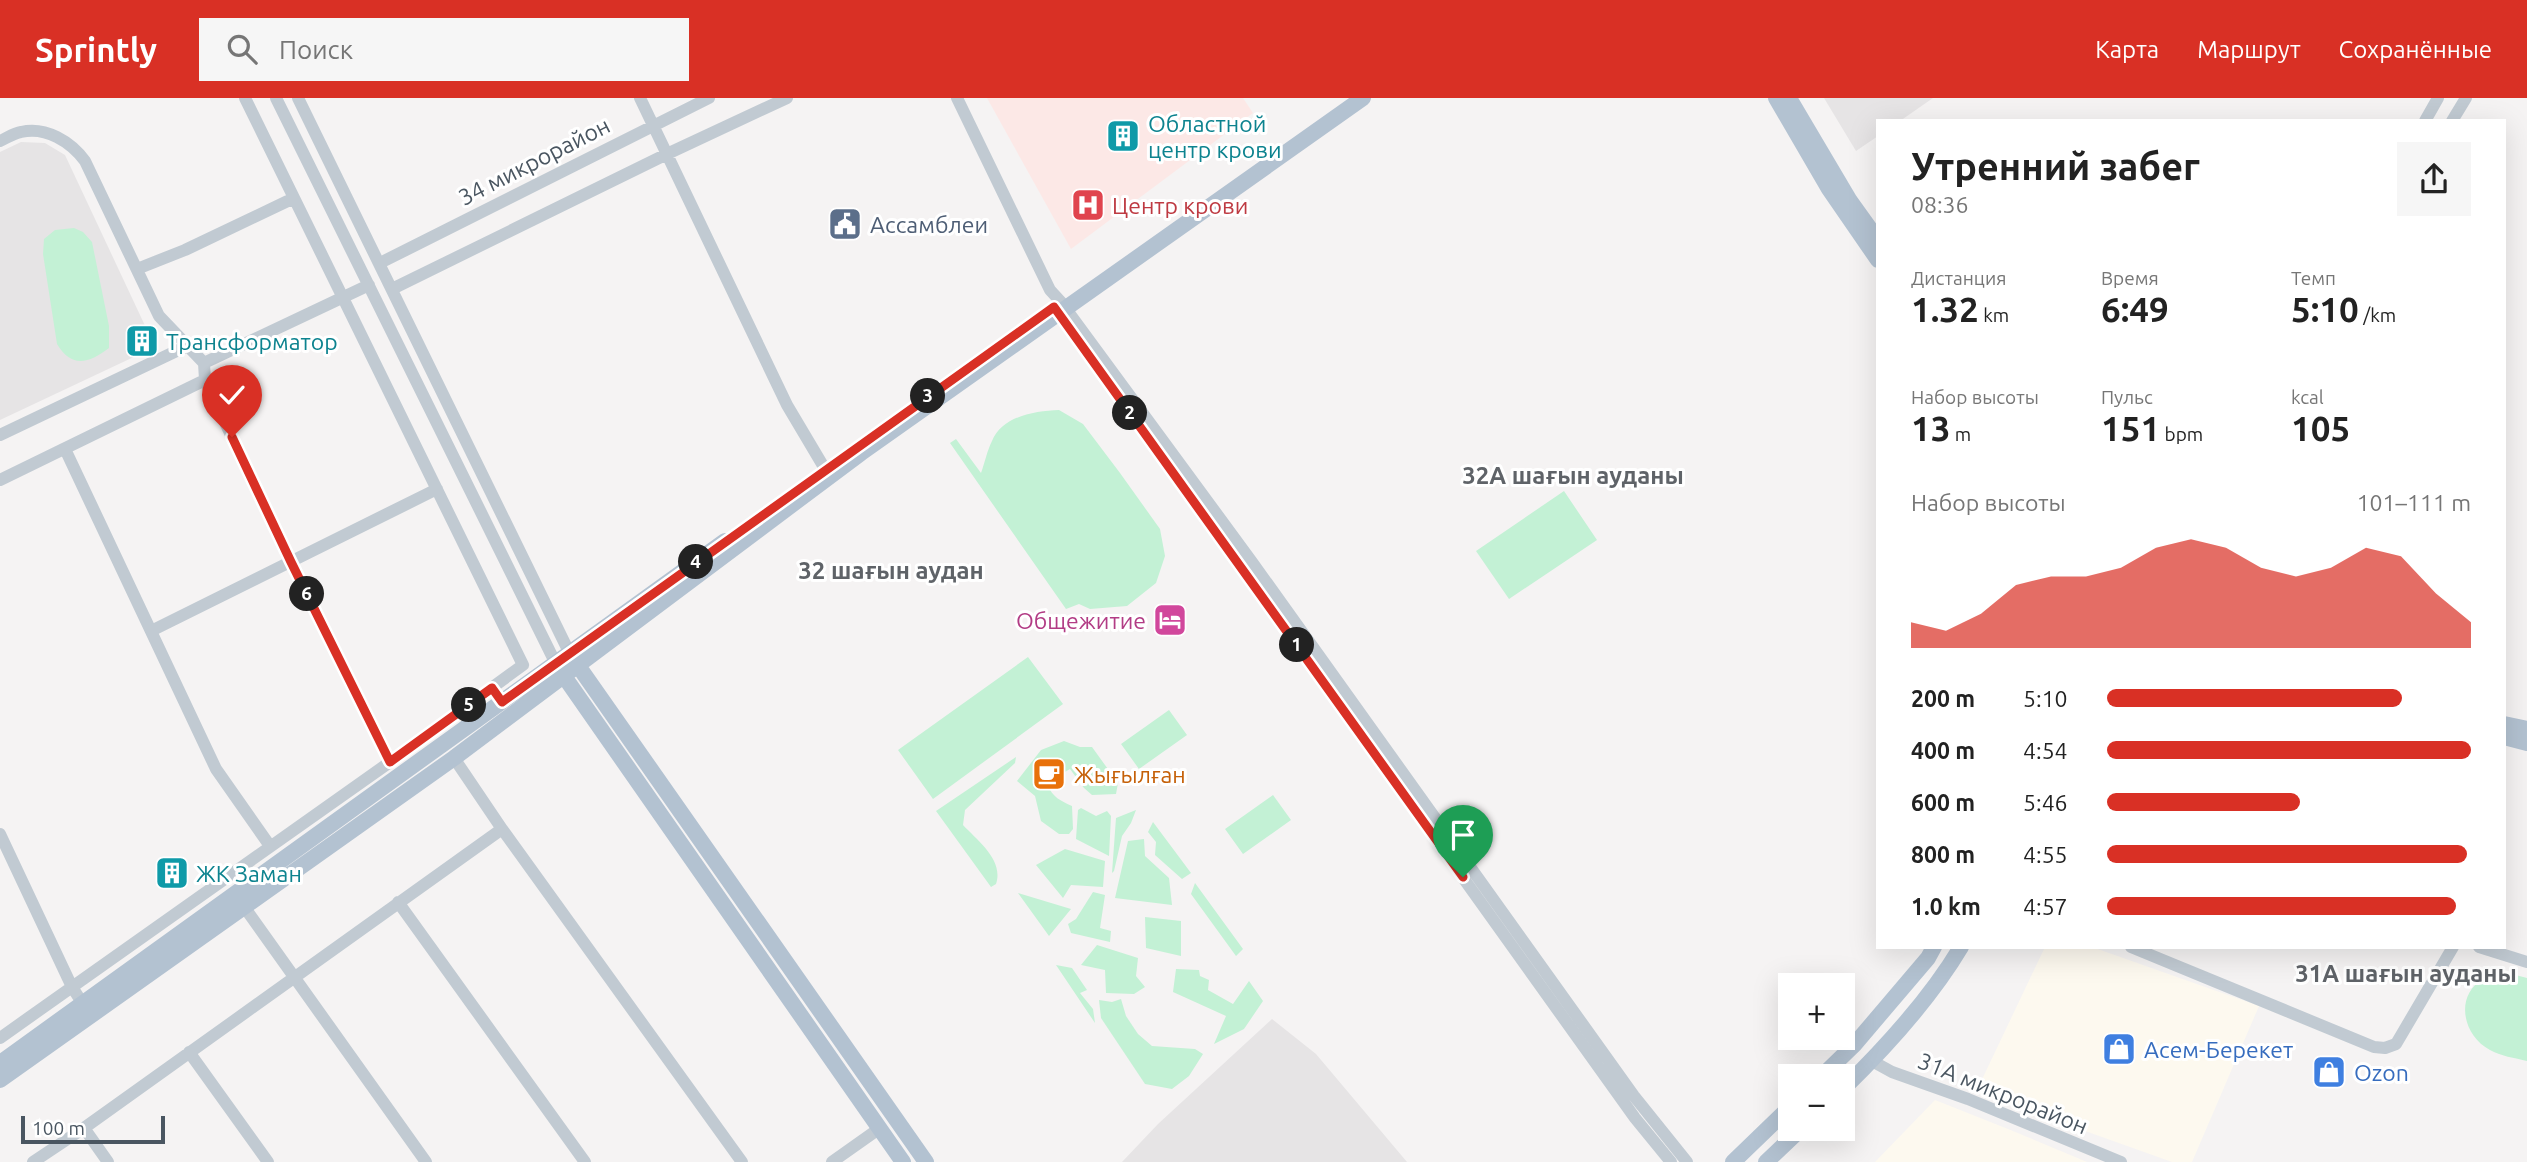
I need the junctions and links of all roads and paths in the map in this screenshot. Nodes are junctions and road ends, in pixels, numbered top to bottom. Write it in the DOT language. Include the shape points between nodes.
graph roads {
  1 [pos="245,98"];
  2 [pos="276,98"];
  3 [pos="298,98"];
  4 [pos="640,98"];
  5 [pos="709,98"];
  6 [pos="787,98"];
  7 [pos="957,98"];
  8 [pos="1352,98"];
  9 [pos="1363,98"];
  10 [pos="1776,98"];
  11 [pos="1789,98"];
  12 [pos="2438,98"];
  13 [pos="2466,98"];
  14 [pos="2426,119"];
  15 [pos="2453,119"];
  16 [pos="654,125"];
  17 [pos="0,141"];
  18 [pos="667,154"];
  19 [pos="294,198"];
  20 [pos="1876,237"];
  21 [pos="1876,257"];
  22 [pos="380,263"];
  23 [pos="136,269"];
  24 [pos="369,285"];
  25 [pos="392,289"];
  26 [pos="342,296"];
  27 [pos="1058,304"];
  28 [pos="187,346"];
  29 [pos="204,363"];
  30 [pos="205,380"];
  31 [pos="0,436"];
  32 [pos="65,449"];
  33 [pos="825,469"];
  34 [pos="0,480"];
  35 [pos="437,489"];
  36 [pos="291,562"];
  37 [pos="151,631"];
  38 [pos="574,659"];
  39 [pos="559,670"];
  40 [pos="492,688"];
  41 [pos="502,702"];
  42 [pos="2506,724"];
  43 [pos="2527,729"];
  44 [pos="2506,738"];
  45 [pos="2527,743"];
  46 [pos="454,758"];
  47 [pos="390,762"];
  48 [pos="502,829"];
  49 [pos="0,834"];
  50 [pos="270,846"];
  51 [pos="398,902"];
  52 [pos="245,908"];
  53 [pos="1933,949"];
  54 [pos="1960,949"];
  55 [pos="2136,949"];
  56 [pos="2452,949"];
  57 [pos="2485,949"];
  58 [pos="2527,962"];
  59 [pos="295,976"];
  60 [pos="72,987"];
  61 [pos="83,1004"];
  62 [pos="0,1038"];
  63 [pos="1855,1044"];
  64 [pos="1855,1046"];
  65 [pos="1849,1050"];
  66 [pos="189,1052"];
  67 [pos="1872,1061"];
  68 [pos="0,1063"];
  69 [pos="1834,1064"];
  70 [pos="1855,1077"];
  71 [pos="0,1080"];
  72 [pos="1778,1119"];
  73 [pos="84,1128"];
  74 [pos="880,1128"];
  75 [pos="1788,1141"];
  76 [pos="33,1162"];
  77 [pos="108,1162"];
  78 [pos="268,1162"];
  79 [pos="426,1162"];
  80 [pos="585,1162"];
  81 [pos="742,1162"];
  82 [pos="832,1162"];
  83 [pos="903,1162"];
  84 [pos="926,1162"];
  85 [pos="1671,1162"];
  86 [pos="1687,1162"];
  87 [pos="1733,1162"];
  88 [pos="1766,1162"];
  89 [pos="2120,1162"];
  1 -- 19 [label="street"];
  2 -- 24 [label="street"];
  3 -- 22 [label="street"];
  4 -- 16 [label="street"];
  5 -- 16 [label="street, 34 микрорайон"];
  6 -- 18 [label="street"];
  7 -- 27 [label="street"];
  8 -- 27 [label="main road"];
  9 -- 27 [label="main road"];
  10 -- 21 [label="main road" via="1829,189"];
  11 -- 20 [label="main road"];
  12 -- 14 [label="street"];
  13 -- 15 [label="street"];
  16 -- 18 [label="street"];
  16 -- 22 [label="street, 34 микрорайон"];
  17 -- 23 [label="street" via="37,131 75,148"];
  18 -- 25 [label="street"];
  18 -- 33 [label="street" via="787,405"];
  19 -- 23 [label="street"];
  19 -- 26 [label="street"];
  22 -- 25 [label="street"];
  23 -- 28 [label="street" via="159,316"];
  24 -- 26 [label="street"];
  24 -- 39 [label="street"];
  25 -- 38 [label="street"];
  26 -- 29 [label="street"];
  26 -- 35 [label="street"];
  27 -- 33 [label="main road"];
  27 -- 38 [label="main road" via="833,474"];
  27 -- 85 [label="street"];
  27 -- 86 [label="street" via="1252,562 1634,1096"];
  28 -- 29 [label="street"];
  28 -- 31 [label="street"];
  29 -- 30 [label="street"];
  30 -- 32 [label="street"];
  30 -- 36 [label="street"];
  32 -- 34 [label="street"];
  32 -- 37 [label="street"];
  33 -- 38 [label="main road"];
  35 -- 36 [label="street"];
  35 -- 40 [label="street" via="523,665"];
  36 -- 37 [label="street"];
  36 -- 47 [label="street"];
  37 -- 50 [label="street" via="216,769"];
  38 -- 39 [label="main road"];
  38 -- 84 [label="main road"];
  39 -- 41 [label="main road"];
  39 -- 46 [label="main road"];
  39 -- 74 [label="main road"];
  40 -- 41 [label="street"];
  40 -- 47 [label="street"];
  41 -- 61 [label="main road"];
  42 -- 43 [label="main road"];
  44 -- 45 [label="main road"];
  46 -- 48 [label="street"];
  46 -- 52 [label="main road"];
  47 -- 50 [label="street"];
  48 -- 51 [label="street"];
  48 -- 81 [label="street"];
  49 -- 60 [label="street"];
  50 -- 60 [label="street"];
  51 -- 59 [label="street"];
  51 -- 80 [label="street"];
  52 -- 59 [label="street"];
  52 -- 71 [label="main road"];
  53 -- 63 [label="main road"];
  54 -- 67 [label="main road"];
  55 -- 56 [label="street" via="2385,1048 2396,1044"];
  57 -- 58 [label="street"];
  59 -- 66 [label="street"];
  59 -- 79 [label="street"];
  60 -- 61 [label="street"];
  60 -- 62 [label="street"];
  61 -- 68 [label="main road"];
  64 -- 67 [label="main road"];
  65 -- 69 [label="main road"];
  66 -- 73 [label="street"];
  66 -- 78 [label="street"];
  67 -- 70 [label="main road"];
  67 -- 89 [label="street, 31А микрорайон"];
  72 -- 87 [label="main road"];
  73 -- 76 [label="street"];
  73 -- 77 [label="street"];
  74 -- 82 [label="street"];
  74 -- 83 [label="main road"];
  75 -- 88 [label="main road"];
}
